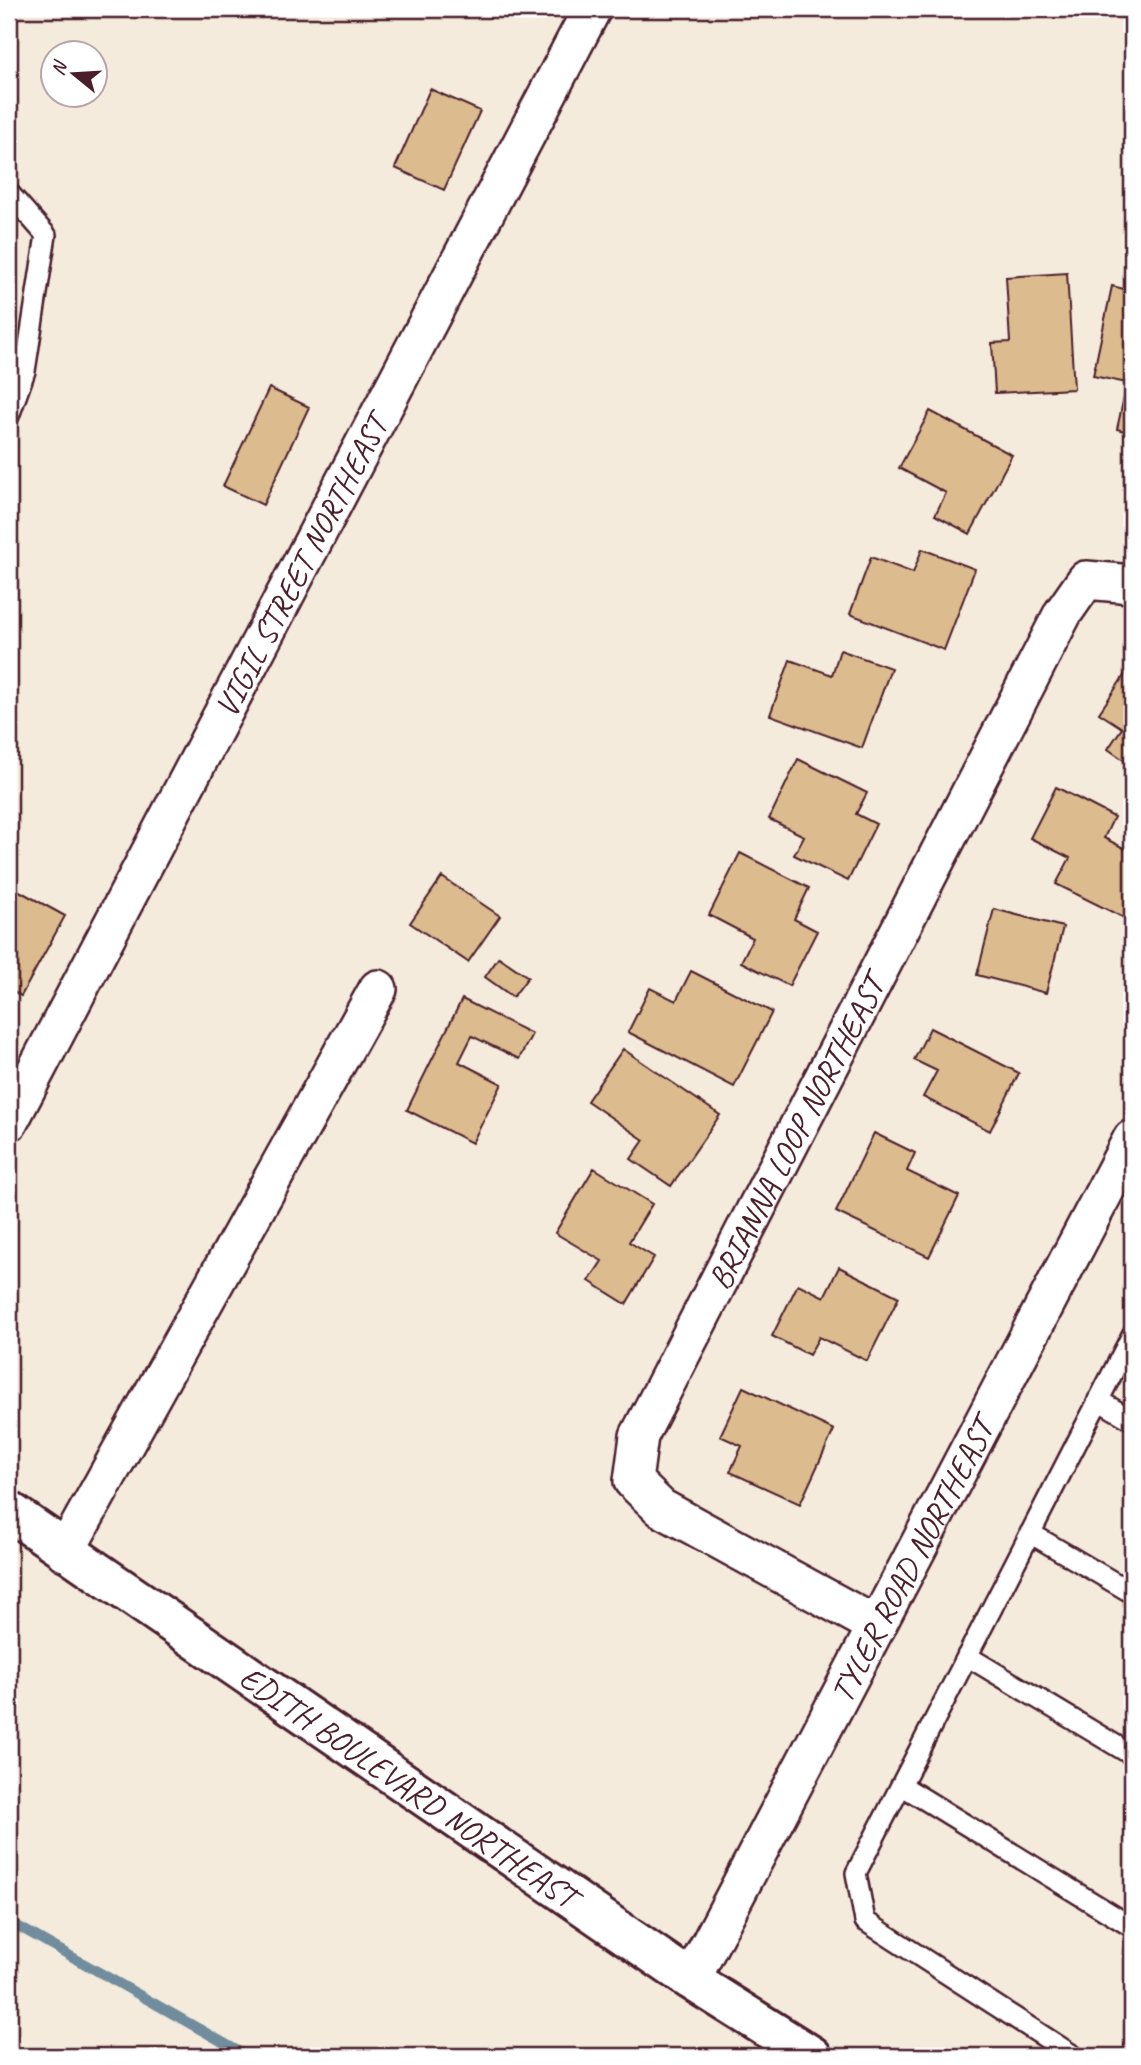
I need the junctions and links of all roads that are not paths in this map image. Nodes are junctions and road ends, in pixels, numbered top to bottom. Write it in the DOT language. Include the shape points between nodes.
graph roads {
  1 [pos="592,9"];
  2 [pos="9,193"];
  3 [pos="9,416"];
  4 [pos="1132,584"];
  5 [pos="378,989"];
  6 [pos="9,1122"];
  7 [pos="1132,1139"];
  8 [pos="1132,1335"];
  9 [pos="1098,1400"];
  10 [pos="1132,1420"];
  11 [pos="9,1511"];
  12 [pos="1030,1533"];
  13 [pos="65,1552"];
  14 [pos="1132,1594"];
  15 [pos="877,1626"];
  16 [pos="967,1656"];
  17 [pos="1132,1755"];
  18 [pos="901,1785"];
  19 [pos="1132,1927"];
  20 [pos="691,1980"];
  21 [pos="812,2056"];
  22 [pos="1074,2056"];
  1 -- 6 [label="street, VIGIL STREET NORTHEAST"];
  2 -- 3 [label="lane" via="46,235 25,371"];
  4 -- 15 [label="street, BRIANNA LOOP NORTHEAST" via="1086,580 1063,612 639,1436 633,1481 661,1508"];
  5 -- 13 [label="street"];
  7 -- 15 [label="street, TYLER ROAD NORTHEAST"];
  8 -- 9 [label="lane"];
  9 -- 10 [label="lane"];
  9 -- 12 [label="lane"];
  11 -- 13 [label="street, EDITH BOULEVARD NORTHEAST"];
  12 -- 14 [label="lane"];
  12 -- 16 [label="lane"];
  13 -- 20 [label="street, EDITH BOULEVARD NORTHEAST"];
  15 -- 20 [label="street, TYLER ROAD NORTHEAST"];
  16 -- 17 [label="lane"];
  16 -- 18 [label="lane"];
  18 -- 19 [label="lane"];
  18 -- 22 [label="lane" via="856,1873 865,1921"];
  20 -- 21 [label="street, EDITH BOULEVARD NORTHEAST"];
}
